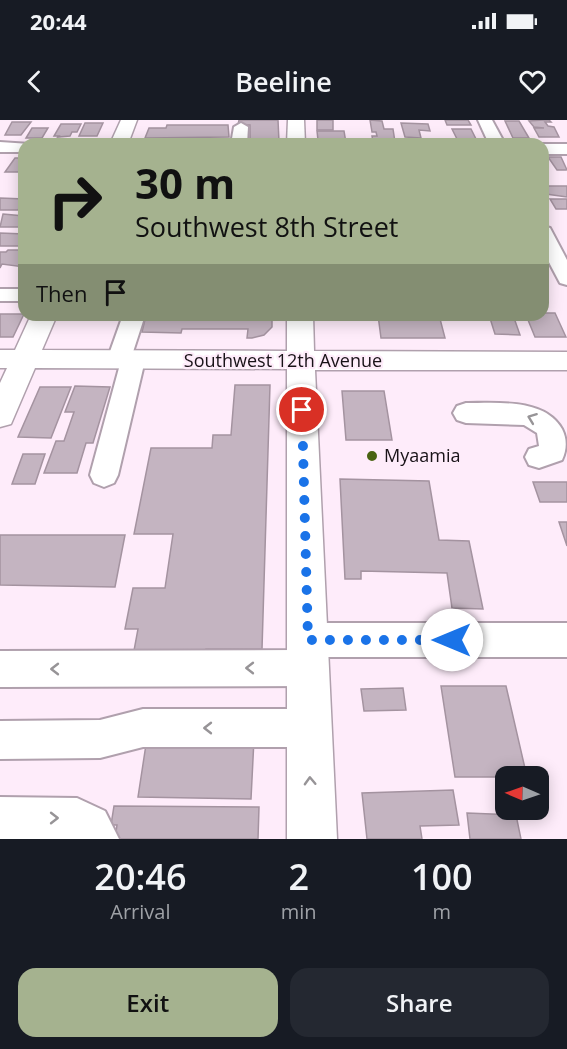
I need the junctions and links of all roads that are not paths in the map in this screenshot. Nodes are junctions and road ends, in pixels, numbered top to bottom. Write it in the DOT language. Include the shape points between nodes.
graph roads {
  1 [pos="129,120"];
  2 [pos="296,120"];
  3 [pos="485,120"];
  4 [pos="241,127"];
  5 [pos="122,138"];
  6 [pos="240,138"];
  7 [pos="296,138"];
  8 [pos="494,138"];
  9 [pos="0,147"];
  10 [pos="18,147"];
  11 [pos="549,149"];
  12 [pos="567,149"];
  13 [pos="549,244"];
  14 [pos="567,279"];
  15 [pos="18,295"];
  16 [pos="0,296"];
  17 [pos="40,321"];
  18 [pos="133,321"];
  19 [pos="300,321"];
  20 [pos="12,359"];
  21 [pos="126,360"];
  22 [pos="301,361"];
  23 [pos="567,361"];
  24 [pos="466,413"];
  25 [pos="0,416"];
  26 [pos="539,457"];
  27 [pos="104,475"];
  28 [pos="567,640"];
  29 [pos="308,654"];
  30 [pos="0,669"];
  31 [pos="309,728"];
  32 [pos="0,740"];
  33 [pos="0,818"];
  34 [pos="98,839"];
  35 [pos="312,839"];
  1 -- 5 [label="main road"];
  2 -- 7 [label="main road"];
  3 -- 8 [label="street"];
  4 -- 6 [label="street"];
  9 -- 10 [label="street"];
  11 -- 12 [label="street"];
  13 -- 14 [label="street"];
  15 -- 16 [label="street"];
  17 -- 20 [label="main road"];
  18 -- 21 [label="street"];
  19 -- 22 [label="main road"];
  20 -- 21 [label="main road, Southwest 12th Avenue"];
  20 -- 25 [label="main road"];
  21 -- 22 [label="main road, Southwest 12th Avenue"];
  21 -- 27 [label="street"];
  22 -- 23 [label="main road, Southwest 12th Avenue"];
  22 -- 29 [label="main road"];
  26 -- 24 [label="street, one-way" via="552,452 554,444 539,419 528,415"];
  28 -- 29 [label="street"];
  29 -- 30 [label="street, one-way"];
  29 -- 31 [label="main road"];
  31 -- 32 [label="street, one-way" via="143,728 100,739"];
  35 -- 31 [label="main road, one-way"];
  33 -- 34 [label="street, one-way" via="77,819 88,823"];
}
